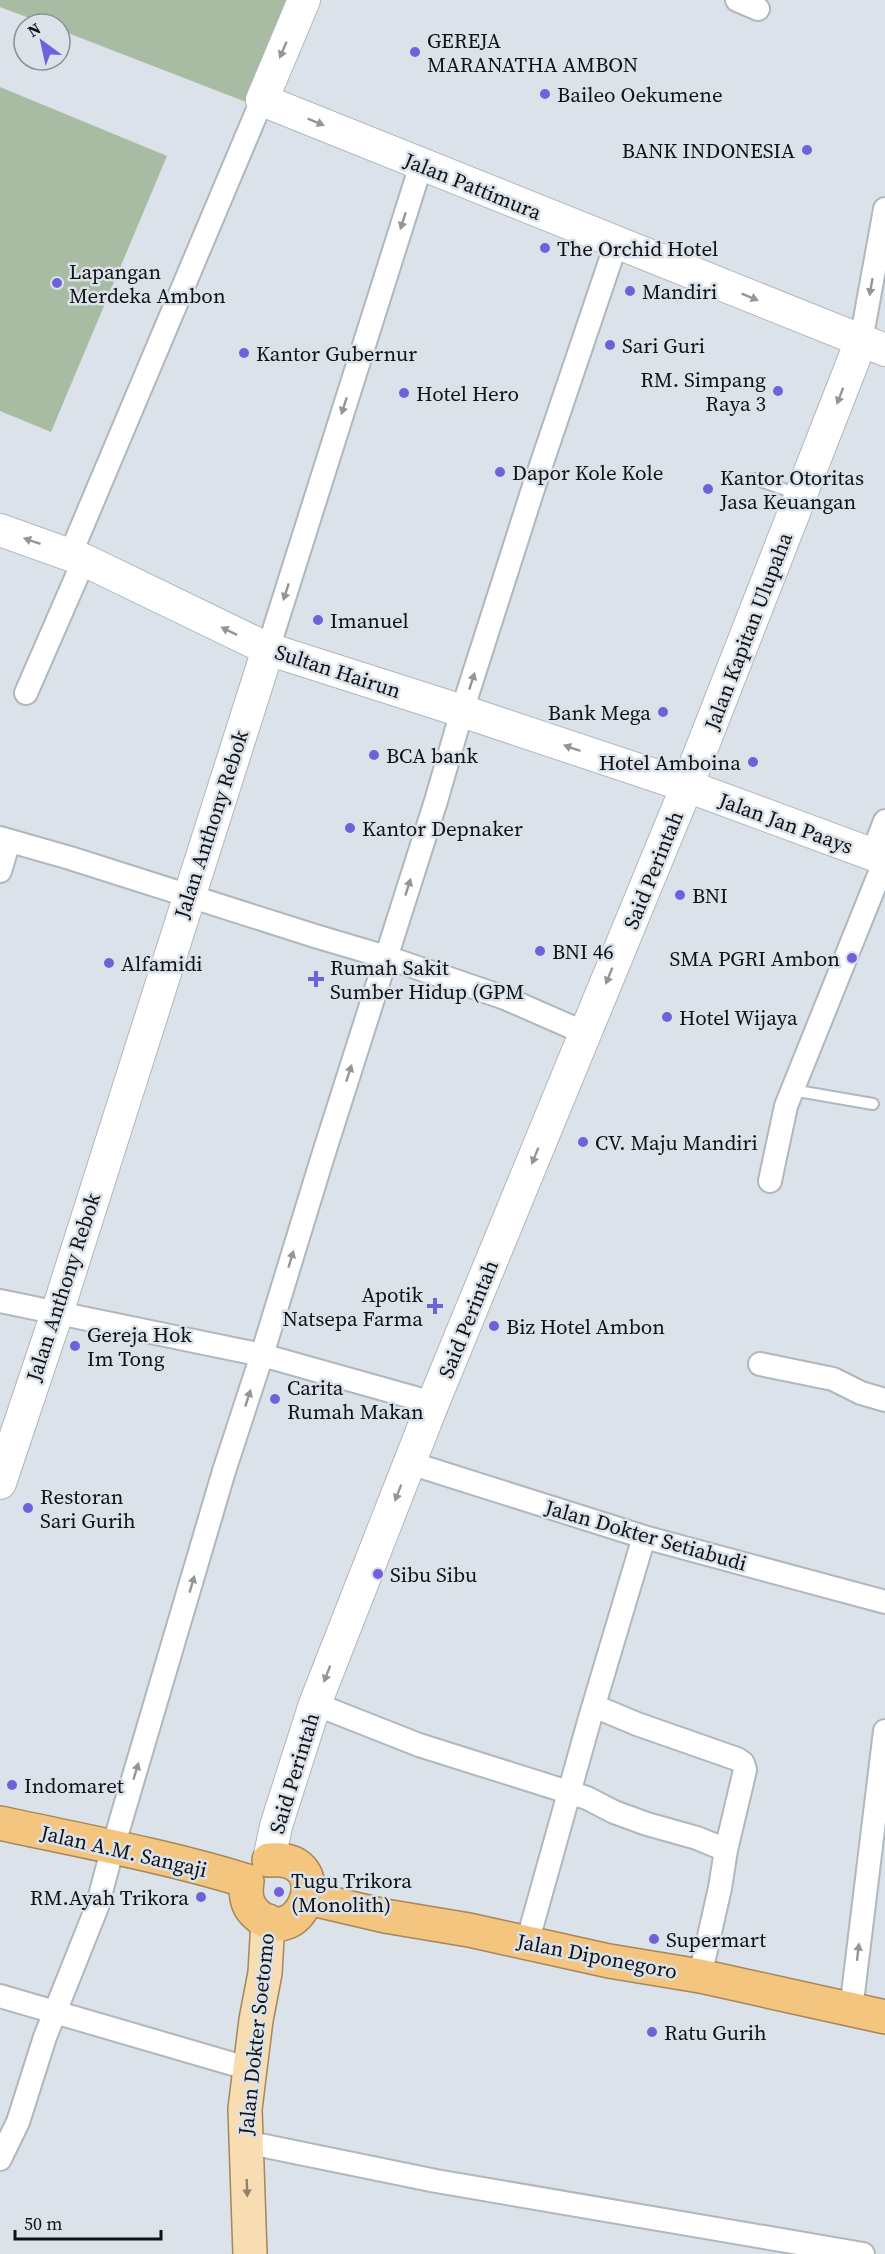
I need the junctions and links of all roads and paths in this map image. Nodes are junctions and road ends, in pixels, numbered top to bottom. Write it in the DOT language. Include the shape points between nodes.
graph roads {
  1 [pos="304,0"];
  2 [pos="737,0"];
  3 [pos="758,9"];
  4 [pos="262,100"];
  5 [pos="421,165"];
  6 [pos="885,209"];
  7 [pos="616,244"];
  8 [pos="873,346"];
  9 [pos="754,479"];
  10 [pos="801,495"];
  11 [pos="0,530"];
  12 [pos="77,557"];
  13 [pos="268,649"];
  14 [pos="26,693"];
  15 [pos="462,711"];
  16 [pos="687,786"];
  17 [pos="885,820"];
  18 [pos="4,840"];
  19 [pos="881,858"];
  20 [pos="0,871"];
  21 [pos="188,894"];
  22 [pos="386,957"];
  23 [pos="585,1033"];
  24 [pos="792,1090"];
  25 [pos="873,1104"];
  26 [pos="770,1181"];
  27 [pos="0,1301"];
  28 [pos="57,1313"];
  29 [pos="262,1355"];
  30 [pos="760,1364"];
  31 [pos="885,1400"];
  32 [pos="433,1403"];
  33 [pos="410,1463"];
  34 [pos="0,1483"];
  35 [pos="644,1537"];
  36 [pos="885,1602"];
  37 [pos="315,1704"];
  38 [pos="594,1706"];
  39 [pos="885,1731"];
  40 [pos="568,1793"];
  41 [pos="0,1823"];
  42 [pos="113,1847"];
  43 [pos="726,1850"];
  44 [pos="258,1871"];
  45 [pos="308,1898"];
  46 [pos="268,1921"];
  47 [pos="527,1944"];
  48 [pos="700,1976"];
  49 [pos="0,1996"];
  50 [pos="851,2010"];
  51 [pos="55,2013"];
  52 [pos="885,2018"];
  53 [pos="250,2069"];
  54 [pos="245,2142"];
  55 [pos="0,2159"];
  56 [pos="250,2254"];
  57 [pos="863,2254"];
  1 -- 4 [label="main road, one-way"];
  2 -- 3 [label="street"];
  4 -- 5 [label="main road, Jalan Pattimura, one-way"];
  4 -- 12 [label="street"];
  5 -- 7 [label="main road, Jalan Pattimura"];
  5 -- 13 [label="street, Jalan Anthony Rebok, one-way"];
  6 -- 8 [label="street, one-way"];
  7 -- 8 [label="main road, Jalan Pattimura, one-way"];
  15 -- 7 [label="street, one-way"];
  8 -- 10 [label="main road, Jalan Kapitan Ulupaha, one-way"];
  9 -- 10 [label="lane"];
  10 -- 16 [label="main road, Jalan Kapitan Ulupaha"];
  12 -- 11 [label="main road, Sultan Hairun, one-way"];
  13 -- 12 [label="main road, Sultan Hairun, one-way"];
  12 -- 14 [label="street"];
  13 -- 15 [label="main road, Sultan Hairun"];
  13 -- 21 [label="main road, Jalan Anthony Rebok"];
  16 -- 15 [label="main road, Sultan Hairun, one-way"];
  22 -- 15 [label="street, one-way"];
  16 -- 19 [label="main road, Jalan Jan Paays"];
  16 -- 23 [label="main road, Said Perintah, one-way"];
  17 -- 19 [label="street"];
  18 -- 20 [label="street"];
  18 -- 21 [label="street"];
  19 -- 24 [label="street"];
  21 -- 22 [label="street"];
  21 -- 28 [label="main road, Jalan Anthony Rebok"];
  22 -- 23 [label="street" via="505,998"];
  29 -- 22 [label="street, one-way"];
  23 -- 32 [label="main road, Said Perintah, one-way"];
  24 -- 25 [label="lane"];
  24 -- 26 [label="street"];
  27 -- 28 [label="street"];
  28 -- 29 [label="street"];
  28 -- 34 [label="main road, Jalan Anthony Rebok"];
  29 -- 32 [label="street"];
  42 -- 29 [label="street, one-way"];
  30 -- 31 [label="street" via="833,1379"];
  32 -- 33 [label="main road, Said Perintah"];
  33 -- 35 [label="street, Jalan Dokter Setiabudi"];
  33 -- 37 [label="main road, Said Perintah, one-way"];
  35 -- 36 [label="street, Jalan Dokter Setiabudi"];
  35 -- 38 [label="street"];
  37 -- 40 [label="street" via="419,1745"];
  37 -- 44 [label="main road, Said Perintah"];
  38 -- 40 [label="street"];
  38 -- 43 [label="street" via="743,1763 745,1770"];
  50 -- 39 [label="street, one-way"];
  40 -- 43 [label="street"];
  40 -- 47 [label="street"];
  41 -- 42 [label="highway, Jalan A.M. Sangaji"];
  42 -- 44 [label="highway, Jalan A.M. Sangaji" via="214,1871"];
  42 -- 51 [label="street" via="97,1907"];
  43 -- 48 [label="street"];
  44 -- 45 [label="highway" via="280,1859 291,1862 306,1877"];
  44 -- 46 [label="highway" via="246,1891 252,1910"];
  45 -- 46 [label="highway" via="297,1916 278,1923"];
  45 -- 47 [label="highway, Jalan Diponegoro"];
  46 -- 53 [label="main road, Jalan Dokter Soetomo" via="265,1973"];
  47 -- 48 [label="highway, Jalan Diponegoro"];
  48 -- 50 [label="highway, Jalan Diponegoro"];
  49 -- 51 [label="street"];
  50 -- 52 [label="highway, Jalan Diponegoro"];
  51 -- 53 [label="street"];
  51 -- 55 [label="street" via="18,2122"];
  53 -- 54 [label="main road, Jalan Dokter Soetomo"];
  54 -- 56 [label="main road, Jalan Dokter Soetomo, one-way"];
  54 -- 57 [label="street" via="435,2181"];
}
